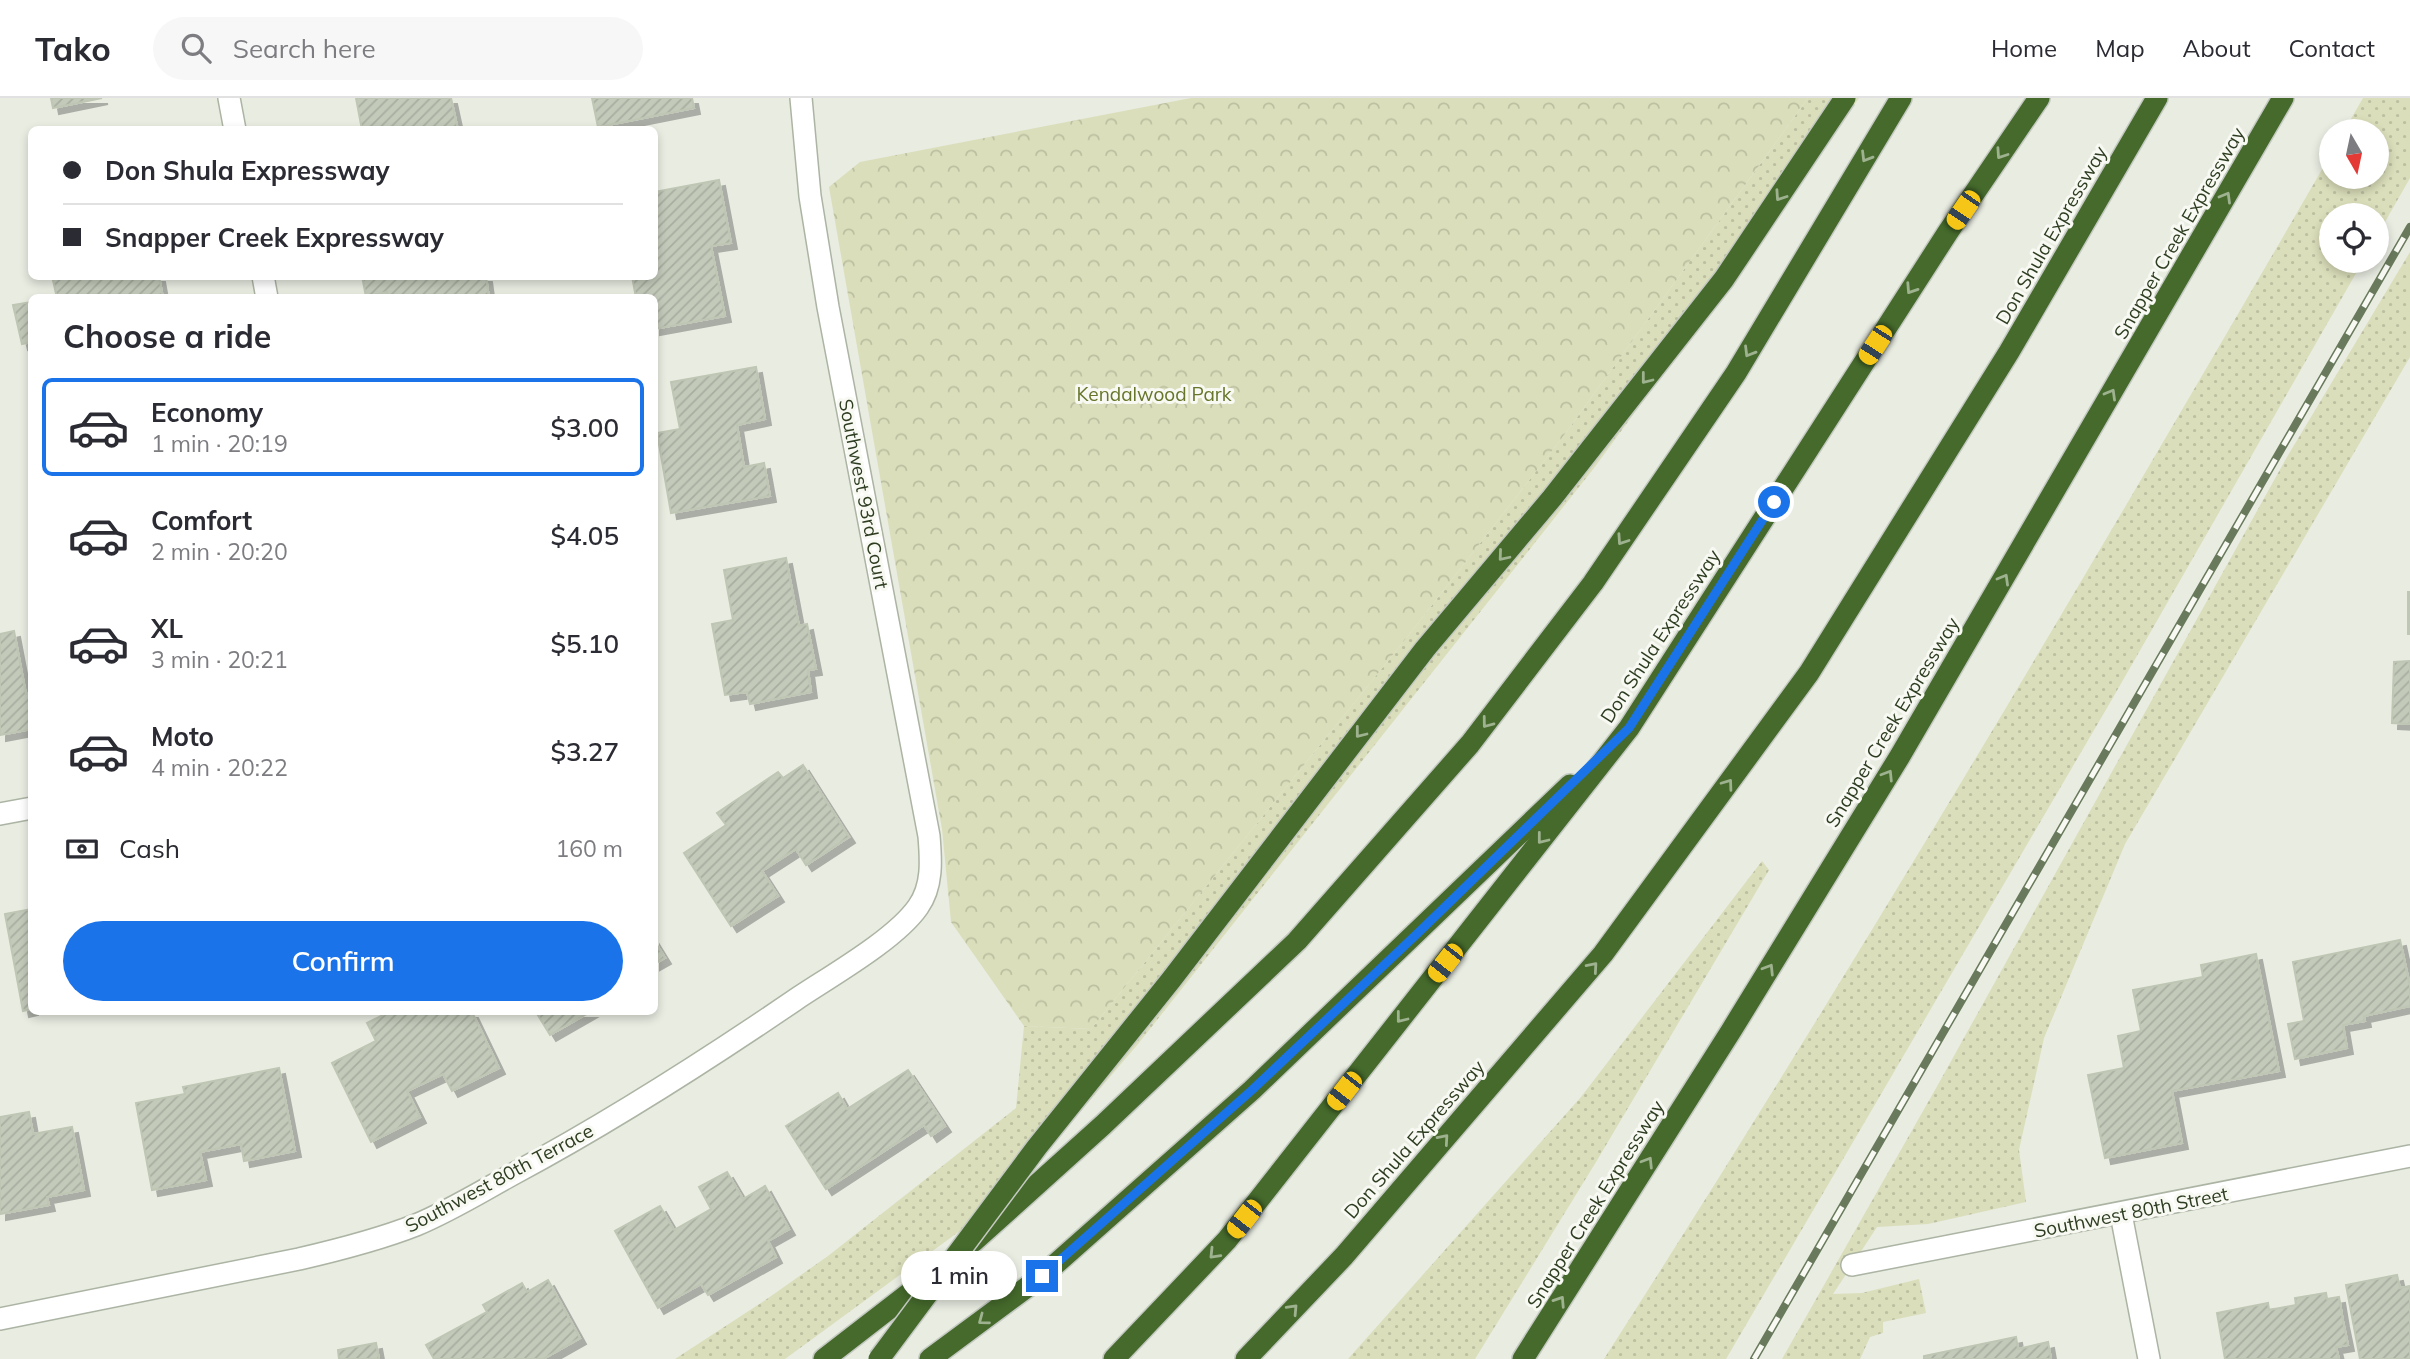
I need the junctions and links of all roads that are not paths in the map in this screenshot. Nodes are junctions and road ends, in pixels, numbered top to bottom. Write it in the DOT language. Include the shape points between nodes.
graph roads {
  1 [pos="229,98"];
  2 [pos="801,98"];
  3 [pos="1845,98"];
  4 [pos="1901,98"];
  5 [pos="2039,98"];
  6 [pos="2157,98"];
  7 [pos="2283,98"];
  8 [pos="234,126"];
  9 [pos="1629,728"];
  10 [pos="28,809"];
  11 [pos="0,814"];
  12 [pos="927,889"];
  13 [pos="2410,1156"];
  14 [pos="2121,1214"];
  15 [pos="1852,1265"];
  16 [pos="0,1319"];
  17 [pos="824,1359"];
  18 [pos="879,1359"];
  19 [pos="930,1359"];
  20 [pos="1114,1359"];
  21 [pos="1247,1359"];
  22 [pos="1523,1359"];
  23 [pos="2149,1359"];
  1 -- 8 [label="street"];
  2 -- 12 [label="street, Southwest 93rd Court" via="810,196 828,307 928,827"];
  3 -- 18 [label="highway, one-way, bridge" via="1724,279 1552,498 1425,649 1037,1147"];
  4 -- 17 [label="highway, one-way" via="1736,373 1593,583 1470,744 1297,942 949,1263"];
  5 -- 9 [label="highway, Don Shula Expressway, one-way"];
  21 -- 6 [label="highway, Don Shula Expressway, one-way" via="1344,1256 1603,954 1809,673 2009,352"];
  22 -- 7 [label="highway, Snapper Creek Expressway, one-way" via="1900,756"];
  9 -- 19 [label="highway, one-way" via="1252,1090 1042,1276"];
  9 -- 20 [label="highway, Don Shula Expressway, one-way" via="1227,1240"];
  10 -- 11 [label="street"];
  12 -- 16 [label="street, Southwest 80th Terrace" via="903,925 738,1039 624,1112 417,1224 299,1259"];
  13 -- 14 [label="street, Southwest 80th Street"];
  14 -- 15 [label="street, Southwest 80th Street"];
  14 -- 23 [label="street"];
}
